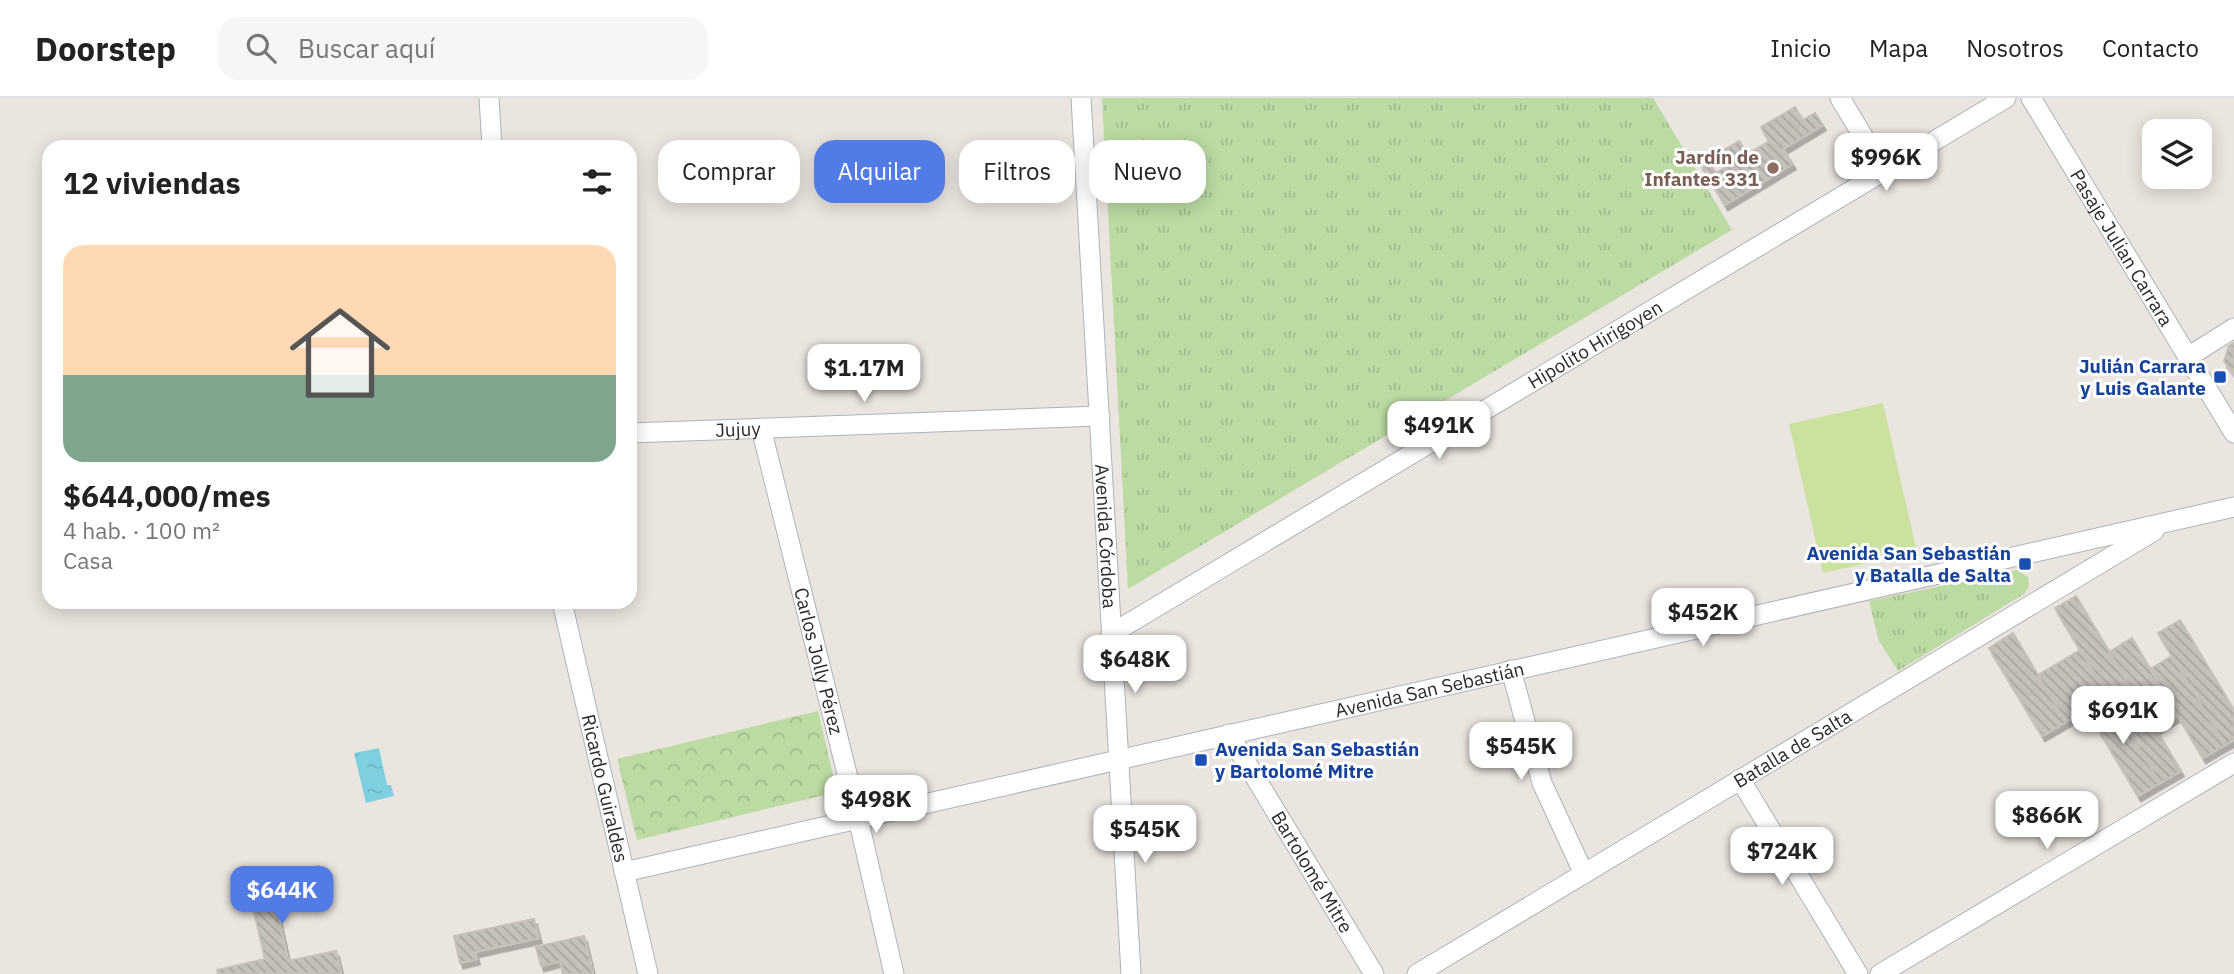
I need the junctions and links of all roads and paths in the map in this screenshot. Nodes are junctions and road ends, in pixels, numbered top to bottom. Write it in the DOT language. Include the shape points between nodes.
graph roads {
  1 [pos="489,98"];
  2 [pos="1081,98"];
  3 [pos="1840,98"];
  4 [pos="2006,98"];
  5 [pos="2031,98"];
  6 [pos="492,140"];
  7 [pos="1884,171"];
  8 [pos="2234,328"];
  9 [pos="2188,357"];
  10 [pos="1100,416"];
  11 [pos="761,428"];
  12 [pos="637,433"];
  13 [pos="2234,433"];
  14 [pos="2234,507"];
  15 [pos="2168,522"];
  16 [pos="564,609"];
  17 [pos="1111,634"];
  18 [pos="1511,670"];
  19 [pos="1229,734"];
  20 [pos="1118,759"];
  21 [pos="2234,763"];
  22 [pos="1740,779"];
  23 [pos="858,818"];
  24 [pos="624,872"];
  25 [pos="1584,874"];
  26 [pos="649,974"];
  27 [pos="894,974"];
  28 [pos="1131,974"];
  29 [pos="1374,974"];
  30 [pos="1417,974"];
  31 [pos="1858,974"];
  32 [pos="1880,974"];
  1 -- 6 [label="street"];
  2 -- 10 [label="street, Avenida Córdoba"];
  3 -- 7 [label="street"];
  4 -- 7 [label="street, Hipolito Hirigoyen"];
  5 -- 9 [label="street, Pasaje Julian Carrara"];
  7 -- 17 [label="street, Hipolito Hirigoyen"];
  8 -- 9 [label="street"];
  9 -- 13 [label="street, Pasaje Julian Carrara"];
  10 -- 11 [label="street, Jujuy"];
  10 -- 17 [label="street, Avenida Córdoba"];
  11 -- 12 [label="street, Jujuy"];
  11 -- 23 [label="street, Carlos Jolly Pérez"];
  14 -- 15 [label="street, Avenida San Sebastián"];
  15 -- 18 [label="street, Avenida San Sebastián"];
  15 -- 22 [label="street, Batalla de Salta"];
  16 -- 24 [label="street, Ricardo Guiraldes"];
  17 -- 20 [label="street, Avenida Córdoba"];
  18 -- 19 [label="street, Avenida San Sebastián"];
  18 -- 25 [label="street" via="1542,783"];
  19 -- 20 [label="street, Avenida San Sebastián"];
  19 -- 29 [label="street, Bartolomé Mitre"];
  20 -- 23 [label="street, Avenida San Sebastián"];
  20 -- 28 [label="street, Avenida Córdoba"];
  21 -- 32 [label="street"];
  22 -- 25 [label="street, Batalla de Salta"];
  22 -- 31 [label="street"];
  23 -- 24 [label="street, Avenida San Sebastián"];
  23 -- 27 [label="street, Carlos Jolly Pérez"];
  24 -- 26 [label="street, Ricardo Guiraldes"];
  25 -- 30 [label="street, Batalla de Salta"];
}
